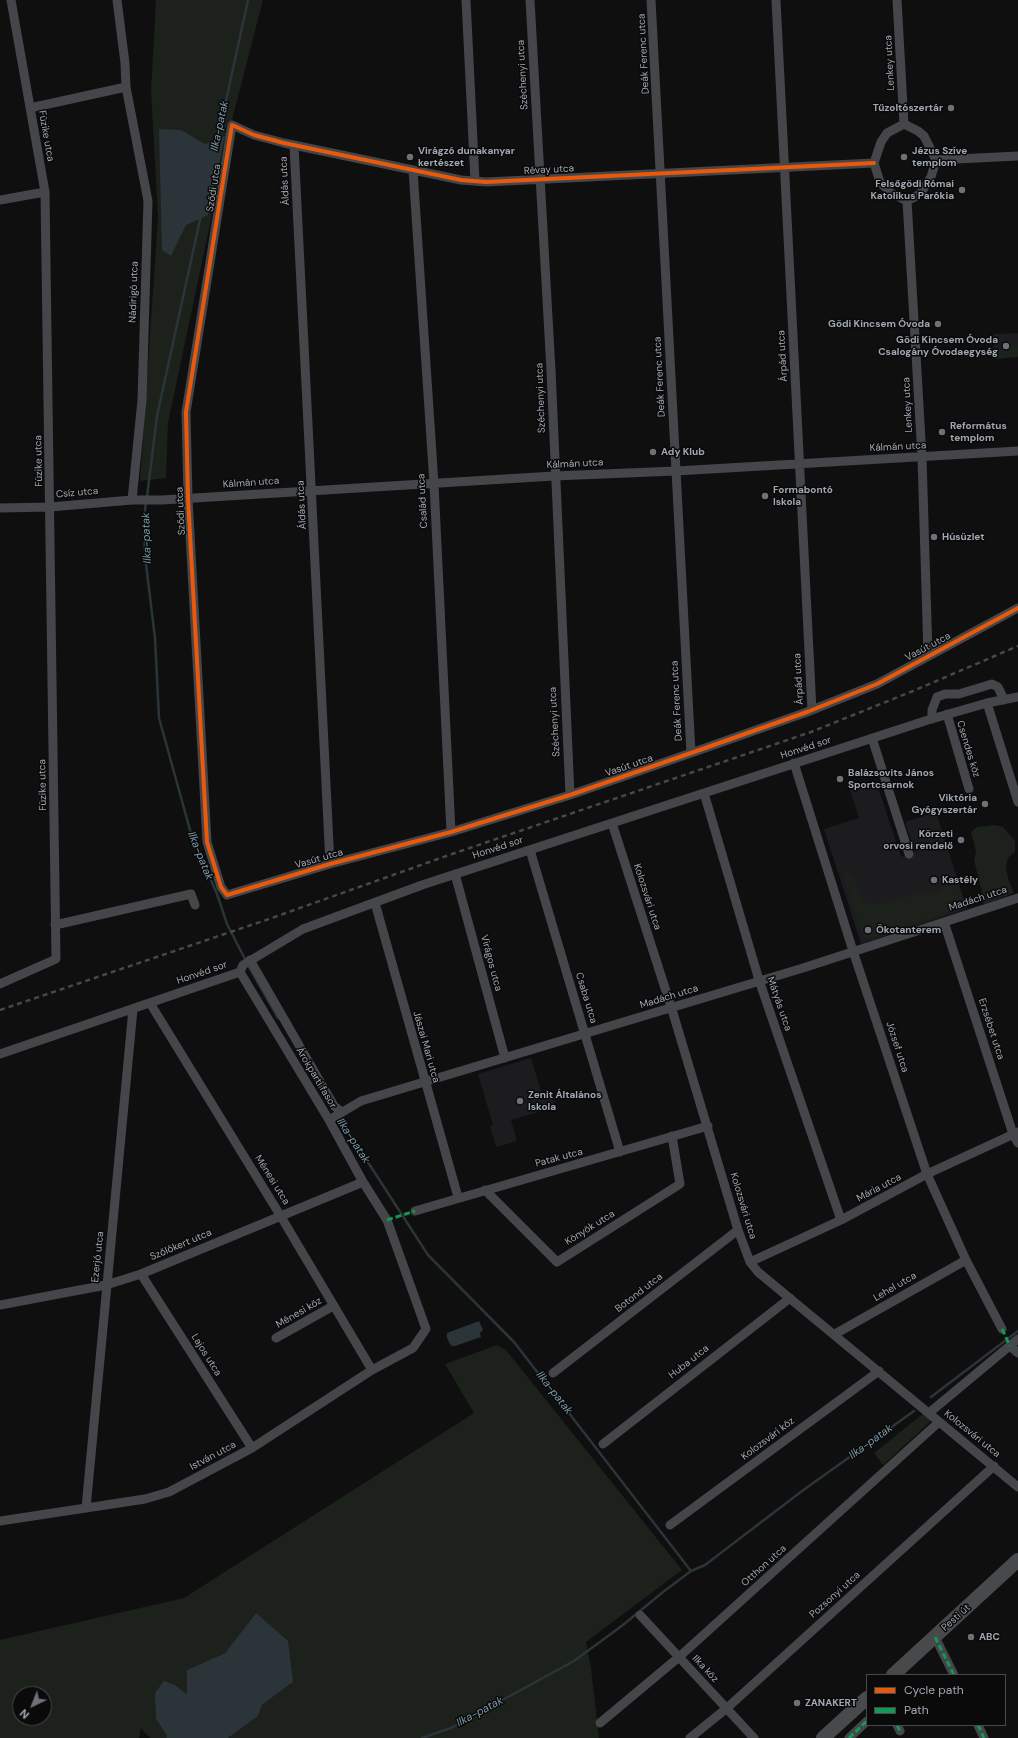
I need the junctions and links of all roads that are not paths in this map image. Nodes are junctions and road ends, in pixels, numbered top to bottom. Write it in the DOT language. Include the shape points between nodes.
graph roads {
  1 [pos="11,0"];
  2 [pos="116,0"];
  3 [pos="466,0"];
  4 [pos="530,0"];
  5 [pos="651,0"];
  6 [pos="776,0"];
  7 [pos="897,0"];
  8 [pos="126,87"];
  9 [pos="30,108"];
  10 [pos="904,124"];
  11 [pos="232,125"];
  12 [pos="294,145"];
  13 [pos="1018,156"];
  14 [pos="936,160"];
  15 [pos="874,162"];
  16 [pos="785,167"];
  17 [pos="413,170"];
  18 [pos="662,173"];
  19 [pos="539,178"];
  20 [pos="475,181"];
  21 [pos="45,192"];
  22 [pos="0,200"];
  23 [pos="907,201"];
  24 [pos="1018,451"];
  25 [pos="922,457"];
  26 [pos="799,464"];
  27 [pos="676,471"];
  28 [pos="554,476"];
  29 [pos="434,484"];
  30 [pos="312,490"];
  31 [pos="188,498"];
  32 [pos="137,500"];
  33 [pos="50,507"];
  34 [pos="0,508"];
  35 [pos="1018,608"];
  36 [pos="928,655"];
  37 [pos="1018,697"];
  38 [pos="1004,700"];
  39 [pos="988,703"];
  40 [pos="812,710"];
  41 [pos="947,714"];
  42 [pos="932,719"];
  43 [pos="872,738"];
  44 [pos="691,753"];
  45 [pos="794,763"];
  46 [pos="969,789"];
  47 [pos="704,792"];
  48 [pos="570,795"];
  49 [pos="1018,802"];
  50 [pos="612,823"];
  51 [pos="452,832"];
  52 [pos="530,850"];
  53 [pos="909,854"];
  54 [pos="330,864"];
  55 [pos="455,874"];
  56 [pos="227,895"];
  57 [pos="1018,898"];
  58 [pos="374,902"];
  59 [pos="196,904"];
  60 [pos="944,922"];
  61 [pos="55,925"];
  62 [pos="853,951"];
  63 [pos="246,965"];
  64 [pos="759,980"];
  65 [pos="0,984"];
  66 [pos="150,1003"];
  67 [pos="671,1007"];
  68 [pos="133,1009"];
  69 [pos="586,1034"];
  70 [pos="0,1054"];
  71 [pos="505,1058"];
  72 [pos="424,1083"];
  73 [pos="336,1116"];
  74 [pos="708,1126"];
  75 [pos="1016,1133"];
  76 [pos="672,1136"];
  77 [pos="1018,1143"];
  78 [pos="620,1152"];
  79 [pos="927,1174"];
  80 [pos="363,1182"];
  81 [pos="485,1190"];
  82 [pos="458,1197"];
  83 [pos="415,1211"];
  84 [pos="280,1215"];
  85 [pos="841,1220"];
  86 [pos="738,1230"];
  87 [pos="966,1260"];
  88 [pos="750,1262"];
  89 [pos="141,1274"];
  90 [pos="106,1285"];
  91 [pos="790,1298"];
  92 [pos="0,1305"];
  93 [pos="333,1306"];
  94 [pos="1002,1329"];
  95 [pos="835,1334"];
  96 [pos="276,1338"];
  97 [pos="1018,1340"];
  98 [pos="1010,1346"];
  99 [pos="413,1348"];
  100 [pos="1018,1354"];
  101 [pos="372,1370"];
  102 [pos="879,1371"];
  103 [pos="553,1373"];
  104 [pos="926,1410"];
  105 [pos="939,1422"];
  106 [pos="603,1444"];
  107 [pos="252,1448"];
  108 [pos="994,1466"];
  109 [pos="1018,1486"];
  110 [pos="86,1508"];
  111 [pos="0,1521"];
  112 [pos="670,1525"];
  113 [pos="1018,1560"];
  114 [pos="640,1615"];
  115 [pos="935,1637"];
  116 [pos="679,1658"];
  117 [pos="894,1674"];
  118 [pos="954,1674"];
  119 [pos="866,1699"];
  120 [pos="727,1708"];
  121 [pos="866,1722"];
  122 [pos="600,1723"];
  123 [pos="978,1726"];
  124 [pos="690,1738"];
  125 [pos="754,1738"];
  126 [pos="823,1738"];
  127 [pos="849,1738"];
  128 [pos="984,1738"];
  1 -- 9 [label="street, Füzike utca"];
  2 -- 8 [label="street, Nádirigó utca"];
  3 -- 20 [label="street"];
  4 -- 19 [label="street, Széchenyi utca"];
  5 -- 18 [label="street, Deák Ferenc utca"];
  6 -- 16 [label="street, Árpád utca"];
  7 -- 10 [label="street, Lenkey utca"];
  8 -- 9 [label="street"];
  8 -- 32 [label="street, Nádirigó utca" via="148,201"];
  9 -- 21 [label="street, Füzike utca"];
  10 -- 14 [label="street" via="918,130 924,136"];
  10 -- 15 [label="street" via="887,133 880,142"];
  11 -- 12 [label="street, Révay utca" via="254,135"];
  11 -- 31 [label="street, Sződi utca" via="186,412"];
  12 -- 17 [label="street, Révay utca"];
  12 -- 30 [label="street, Áldás utca"];
  13 -- 14 [label="street"];
  14 -- 23 [label="street" via="931,177 920,194"];
  15 -- 16 [label="street, Révay utca"];
  15 -- 23 [label="street" via="880,182 890,193"];
  16 -- 18 [label="street, Révay utca"];
  16 -- 26 [label="street, Árpád utca"];
  17 -- 20 [label="street, Révay utca"];
  17 -- 29 [label="street, Család utca"];
  18 -- 19 [label="street, Révay utca"];
  18 -- 27 [label="street, Deák Ferenc utca"];
  19 -- 20 [label="street, Révay utca"];
  19 -- 28 [label="street, Széchenyi utca" via="551,370"];
  21 -- 22 [label="street"];
  21 -- 33 [label="street, Füzike utca"];
  23 -- 25 [label="street, Lenkey utca"];
  24 -- 25 [label="street, Kálmán utca"];
  25 -- 26 [label="street, Kálmán utca"];
  25 -- 36 [label="street, Lenkey utca"];
  26 -- 27 [label="street, Kálmán utca"];
  26 -- 40 [label="street, Árpád utca"];
  27 -- 28 [label="street, Kálmán utca"];
  27 -- 44 [label="street, Deák Ferenc utca"];
  28 -- 29 [label="street, Kálmán utca"];
  28 -- 48 [label="street, Széchenyi utca"];
  29 -- 30 [label="street, Kálmán utca"];
  29 -- 51 [label="street, Család utca"];
  30 -- 31 [label="street, Kálmán utca"];
  30 -- 54 [label="street, Áldás utca"];
  31 -- 32 [label="street, Kálmán utca"];
  31 -- 56 [label="street, Sződi utca" via="207,842 221,887"];
  32 -- 33 [label="street, Csíz utca"];
  33 -- 34 [label="street, Csíz utca"];
  33 -- 61 [label="street, Füzike utca"];
  35 -- 36 [label="street, Vasút utca"];
  36 -- 40 [label="street, Vasút utca" via="877,684"];
  37 -- 38 [label="street, Honvéd sor"];
  38 -- 39 [label="street, Honvéd sor"];
  38 -- 42 [label="street" via="998,687 992,684 959,694 945,694 937,697"];
  39 -- 41 [label="street, Honvéd sor"];
  39 -- 49 [label="street"];
  40 -- 44 [label="street, Vasút utca"];
  41 -- 42 [label="street, Honvéd sor"];
  41 -- 46 [label="street, Csendes köz"];
  42 -- 43 [label="street, Honvéd sor"];
  43 -- 45 [label="street, Honvéd sor"];
  43 -- 53 [label="street"];
  44 -- 48 [label="street, Vasút utca"];
  45 -- 47 [label="street, Honvéd sor"];
  45 -- 62 [label="street, József utca"];
  47 -- 50 [label="street, Honvéd sor"];
  47 -- 64 [label="street, Mátyás utca"];
  48 -- 51 [label="street, Vasút utca"];
  50 -- 52 [label="street, Honvéd sor"];
  50 -- 67 [label="street, Kolozsvári utca"];
  51 -- 54 [label="street, Vasút utca"];
  52 -- 55 [label="street, Honvéd sor"];
  52 -- 69 [label="street, Csaba utca"];
  54 -- 56 [label="street, Vasút utca"];
  55 -- 58 [label="street, Honvéd sor"];
  55 -- 71 [label="street, Virágos utca"];
  57 -- 60 [label="street, Madách utca"];
  58 -- 63 [label="street, Honvéd sor" via="303,929"];
  58 -- 72 [label="street, Jászai Mari utca"];
  59 -- 61 [label="street" via="191,894"];
  60 -- 62 [label="street, Madách utca"];
  60 -- 75 [label="street, Erzsébet utca"];
  61 -- 65 [label="street, Füzike utca" via="56,959"];
  62 -- 64 [label="street, Madách utca"];
  62 -- 79 [label="street, József utca"];
  63 -- 66 [label="street, Honvéd sor"];
  63 -- 73 [label="street, Árokparti fasor"];
  63 -- 73 [label="street, Árokparti fasor" via="334,1106"];
  64 -- 67 [label="street, Madách utca"];
  64 -- 85 [label="street, Mátyás utca"];
  66 -- 68 [label="street, Honvéd sor"];
  66 -- 84 [label="street, Ménesi utca"];
  67 -- 69 [label="street, Madách utca"];
  67 -- 74 [label="street, Kolozsvári utca"];
  68 -- 70 [label="street, Honvéd sor"];
  68 -- 90 [label="street, Ezerjó utca"];
  69 -- 71 [label="street, Madách utca"];
  69 -- 78 [label="street, Csaba utca"];
  71 -- 72 [label="street, Madách utca"];
  72 -- 73 [label="street, Madách utca" via="361,1101"];
  72 -- 82 [label="street, Jászai Mari utca"];
  73 -- 80 [label="street, Árokparti fasor"];
  74 -- 76 [label="street, Patak utca"];
  74 -- 86 [label="street, Kolozsvári utca"];
  75 -- 77 [label="street, Erzsébet utca"];
  75 -- 79 [label="street, Mária utca"];
  76 -- 78 [label="street, Patak utca"];
  76 -- 81 [label="street, Könyök utca" via="680,1184 557,1262"];
  78 -- 81 [label="street, Patak utca"];
  79 -- 85 [label="street, Mária utca"];
  79 -- 87 [label="street, József utca"];
  80 -- 84 [label="street, Szőlőkert utca"];
  80 -- 99 [label="street, Árokparti fasor" via="387,1220 426,1329"];
  81 -- 82 [label="street, Patak utca"];
  82 -- 83 [label="street, Patak utca"];
  84 -- 89 [label="street, Szőlőkert utca"];
  84 -- 93 [label="street, Ménesi utca"];
  85 -- 88 [label="street, Mária utca"];
  86 -- 88 [label="street, Kolozsvári utca"];
  86 -- 103 [label="street, Botond utca"];
  87 -- 94 [label="street, József utca"];
  87 -- 95 [label="street, Lehel utca"];
  88 -- 91 [label="street, Kolozsvári utca" via="758,1272"];
  89 -- 90 [label="street, Szőlőkert utca"];
  89 -- 107 [label="street, Lajos utca"];
  90 -- 92 [label="street, Szőlőkert utca"];
  90 -- 110 [label="street, Ezerjó utca"];
  91 -- 95 [label="street, Kolozsvári utca"];
  91 -- 106 [label="street, Huba utca"];
  93 -- 96 [label="street, Ménesi köz"];
  93 -- 101 [label="street, Ménesi utca"];
  95 -- 102 [label="street, Kolozsvári utca"];
  97 -- 98 [label="street"];
  98 -- 100 [label="street"];
  98 -- 104 [label="street"];
  99 -- 101 [label="street, István utca"];
  101 -- 107 [label="street, István utca"];
  102 -- 104 [label="street, Kolozsvári utca"];
  102 -- 112 [label="street, Kolozsvári köz"];
  104 -- 105 [label="street, Kolozsvári utca"];
  105 -- 108 [label="street, Kolozsvári utca"];
  105 -- 116 [label="street, Otthon utca"];
  107 -- 110 [label="street, István utca" via="169,1492 145,1499"];
  108 -- 109 [label="street, Kolozsvári utca"];
  108 -- 120 [label="street, Pozsonyi utca"];
  110 -- 111 [label="street, István utca"];
  113 -- 115 [label="main road, Pesti út"];
  114 -- 116 [label="street, Ilka köz"];
  115 -- 117 [label="main road, Pesti út"];
  115 -- 118 [label="street"];
  116 -- 120 [label="street, Ilka köz"];
  116 -- 122 [label="street, Otthon utca"];
  119 -- 126 [label="main road"];
  120 -- 124 [label="street, Pozsonyi utca"];
  120 -- 125 [label="street, Ilka köz"];
  121 -- 127 [label="street"];
  123 -- 128 [label="street"];
}
